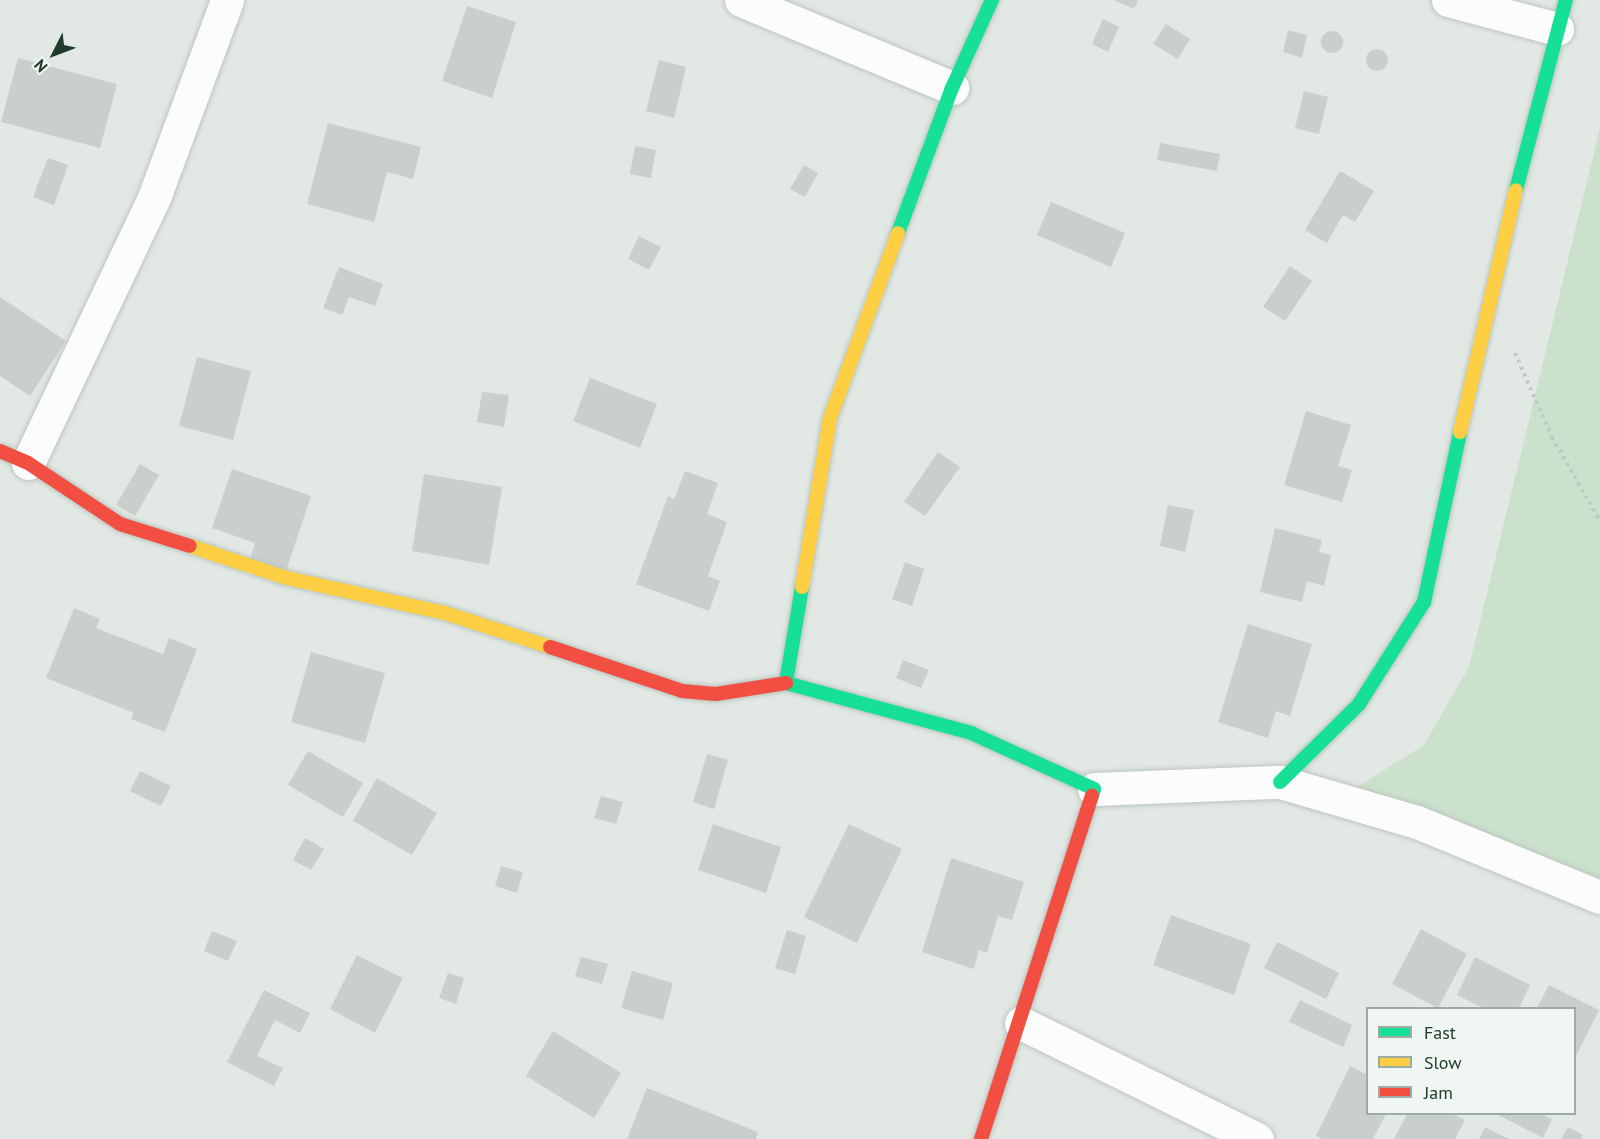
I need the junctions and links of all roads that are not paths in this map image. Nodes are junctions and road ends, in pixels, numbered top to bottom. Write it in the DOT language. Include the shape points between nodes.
graph roads {
  1 [pos="227,0"];
  2 [pos="741,0"];
  3 [pos="992,0"];
  4 [pos="1448,0"];
  5 [pos="1562,15"];
  6 [pos="952,88"];
  7 [pos="14,457"];
  8 [pos="786,683"];
  9 [pos="1280,782"];
  10 [pos="1095,789"];
  11 [pos="1600,897"];
  12 [pos="1021,1023"];
  13 [pos="981,1139"];
  14 [pos="1257,1139"];
  1 -- 7 [label="street" via="154,195"];
  2 -- 6 [label="street"];
  3 -- 6 [label="street"];
  4 -- 5 [label="street"];
  5 -- 9 [label="street" via="1488,294 1424,602 1359,704"];
  6 -- 8 [label="street" via="830,418"];
  7 -- 8 [label="street" via="120,524 287,578 445,613 682,691 726,693"];
  8 -- 10 [label="street" via="971,733"];
  9 -- 10 [label="street"];
  9 -- 11 [label="street" via="1417,822"];
  10 -- 12 [label="street"];
  12 -- 13 [label="street"];
  12 -- 14 [label="street"];
}
